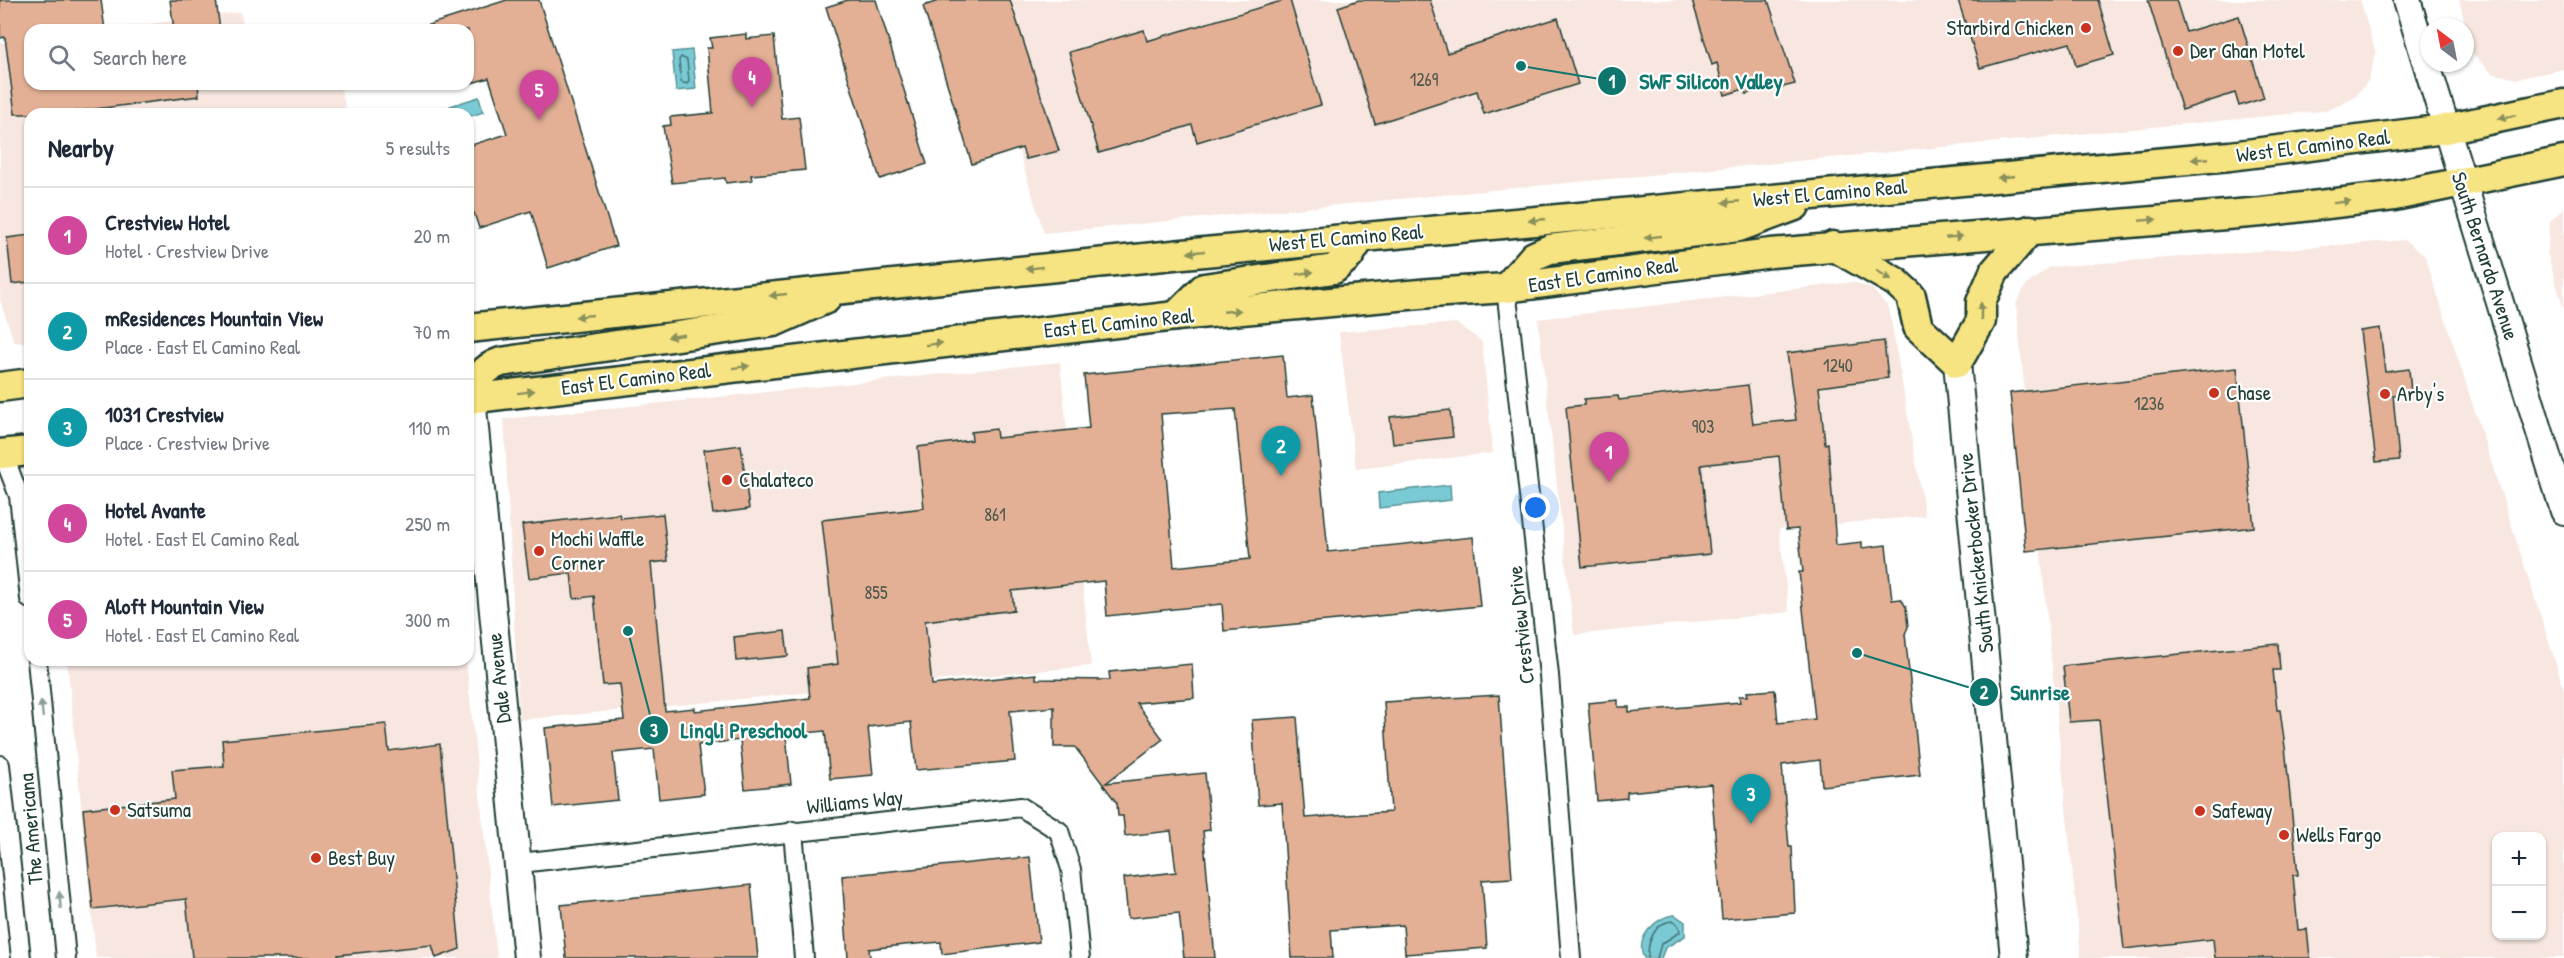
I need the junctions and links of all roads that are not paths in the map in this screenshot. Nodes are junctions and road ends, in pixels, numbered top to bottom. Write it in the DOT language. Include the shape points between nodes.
graph roads {
  1 [pos="2407,0"];
  2 [pos="2564,104"];
  3 [pos="2445,129"];
  4 [pos="2564,161"];
  5 [pos="2462,184"];
  6 [pos="1831,193"];
  7 [pos="2030,230"];
  8 [pos="1360,237"];
  9 [pos="1833,246"];
  10 [pos="852,287"];
  11 [pos="1506,288"];
  12 [pos="1176,316"];
  13 [pos="474,327"];
  14 [pos="1957,363"];
  15 [pos="24,384"];
  16 [pos="474,386"];
  17 [pos="0,387"];
  18 [pos="474,399"];
  19 [pos="474,436"];
  20 [pos="8,451"];
  21 [pos="2564,511"];
  22 [pos="24,542"];
  23 [pos="38,666"];
  24 [pos="0,765"];
  25 [pos="794,831"];
  26 [pos="520,863"];
  27 [pos="21,958"];
  28 [pos="66,958"];
  29 [pos="527,958"];
  30 [pos="804,958"];
  31 [pos="1080,958"];
  32 [pos="1571,958"];
  33 [pos="2014,958"];
  1 -- 3 [label="street, South Bernardo Avenue"];
  2 -- 3 [label="main road, West El Camino Real, one-way"];
  3 -- 5 [label="street, South Bernardo Avenue"];
  3 -- 6 [label="main road, West El Camino Real, one-way" via="2230,156"];
  4 -- 5 [label="main road"];
  7 -- 5 [label="main road, one-way" via="2262,212"];
  5 -- 21 [label="street, South Bernardo Avenue"];
  6 -- 8 [label="main road, West El Camino Real, one-way"];
  6 -- 11 [label="main road, one-way" via="1739,227 1550,249 1534,256"];
  9 -- 7 [label="main road, one-way"];
  14 -- 7 [label="main road, one-way" via="1981,321 1980,302 1990,279"];
  8 -- 10 [label="main road, West El Camino Real, one-way"];
  12 -- 8 [label="main road, one-way" via="1204,288 1334,269 1349,256"];
  9 -- 11 [label="main road, East El Camino Real"];
  9 -- 14 [label="main road, one-way" via="1896,282 1911,296 1918,327"];
  10 -- 13 [label="main road, one-way"];
  10 -- 16 [label="main road, one-way" via="774,322 490,365"];
  12 -- 11 [label="main road, East El Camino Real, one-way"];
  11 -- 32 [label="street, Crestview Drive" via="1549,675"];
  18 -- 12 [label="main road, East El Camino Real, one-way"];
  14 -- 33 [label="street, South Knickerbocker Drive"];
  15 -- 17 [label="main road"];
  19 -- 26 [label="street, Dale Avenue"];
  20 -- 22 [label="street" via="19,496"];
  28 -- 23 [label="street, The Americana, one-way"];
  24 -- 27 [label="street, The Americana"];
  25 -- 26 [label="street, Williams Way"];
  25 -- 30 [label="street"];
  25 -- 31 [label="street, Williams Way" via="1021,807 1059,831 1071,869"];
  26 -- 29 [label="street, Dale Avenue"];
}
